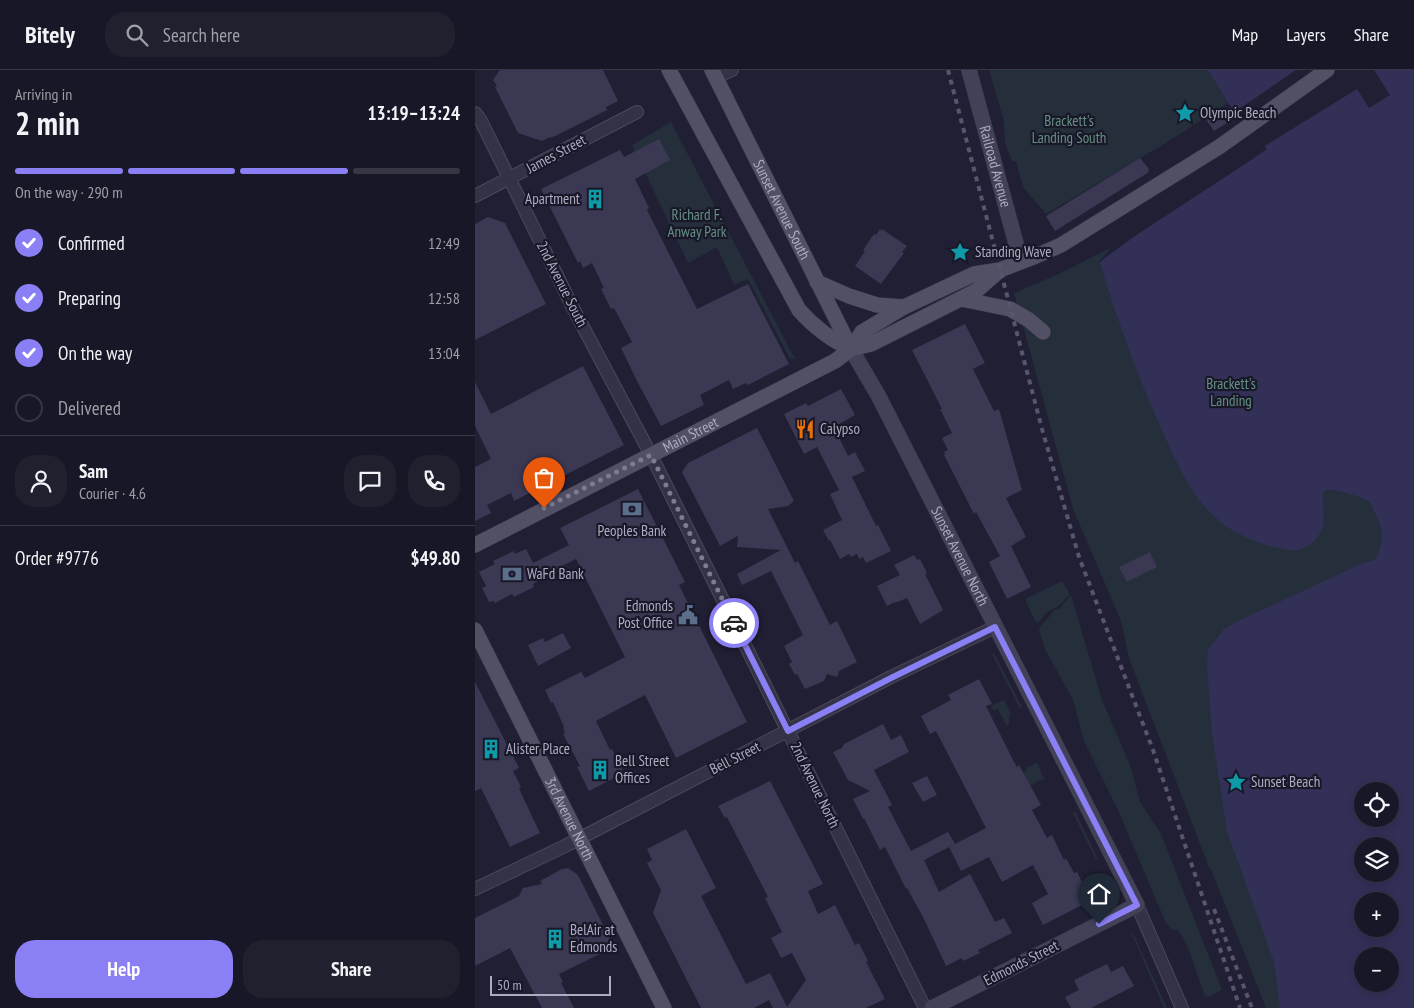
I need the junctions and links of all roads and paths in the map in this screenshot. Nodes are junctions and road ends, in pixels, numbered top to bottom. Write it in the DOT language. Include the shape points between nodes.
graph roads {
  1 [pos="669,70"];
  2 [pos="732,70"];
  3 [pos="969,70"];
  4 [pos="1327,70"];
  5 [pos="714,74"];
  6 [pos="637,112"];
  7 [pos="475,113"];
  8 [pos="509,179"];
  9 [pos="475,196"];
  10 [pos="1021,262"];
  11 [pos="1000,270"];
  12 [pos="817,282"];
  13 [pos="961,298"];
  14 [pos="905,307"];
  15 [pos="1043,332"];
  16 [pos="851,349"];
  17 [pos="651,455"];
  18 [pos="475,545"];
  19 [pos="995,627"];
  20 [pos="475,630"];
  21 [pos="788,731"];
  22 [pos="580,838"];
  23 [pos="475,889"];
  24 [pos="1137,905"];
  25 [pos="664,1008"];
  26 [pos="925,1008"];
  27 [pos="932,1008"];
  28 [pos="1182,1008"];
  1 -- 16 [label="main road" via="799,310 831,340"];
  2 -- 5 [label="street"];
  3 -- 10 [label="street, Railroad Avenue"];
  4 -- 10 [label="main road, Main Street" via="1219,147 1085,230"];
  5 -- 12 [label="main road, Sunset Avenue South"];
  6 -- 8 [label="street, James Street"];
  7 -- 8 [label="street, 2nd Avenue South"];
  8 -- 9 [label="street, James Street"];
  8 -- 17 [label="street, 2nd Avenue South"];
  10 -- 11 [label="main road, Main Street"];
  11 -- 13 [label="main road, Main Street" via="976,291"];
  11 -- 14 [label="main road, Main Street" via="973,274"];
  12 -- 14 [label="main road" via="877,305"];
  12 -- 16 [label="main road, Sunset Avenue South"];
  13 -- 15 [label="main road" via="1010,309"];
  13 -- 16 [label="main road, Main Street" via="871,344"];
  14 -- 16 [label="main road, Main Street" via="862,332"];
  16 -- 17 [label="main road, Main Street" via="835,362"];
  16 -- 19 [label="street, Sunset Avenue North" via="878,395"];
  17 -- 18 [label="main road, Main Street"];
  17 -- 21 [label="street, 2nd Avenue North"];
  19 -- 21 [label="street, Bell Street"];
  19 -- 24 [label="street, Sunset Avenue North"];
  20 -- 22 [label="main road, 3rd Avenue North"];
  21 -- 22 [label="street, Bell Street"];
  21 -- 26 [label="street, 2nd Avenue North"];
  22 -- 23 [label="street, Bell Street"];
  22 -- 25 [label="main road, 3rd Avenue North"];
  24 -- 27 [label="street, Edmonds Street"];
  24 -- 28 [label="street, Sunset Avenue North"];
}
